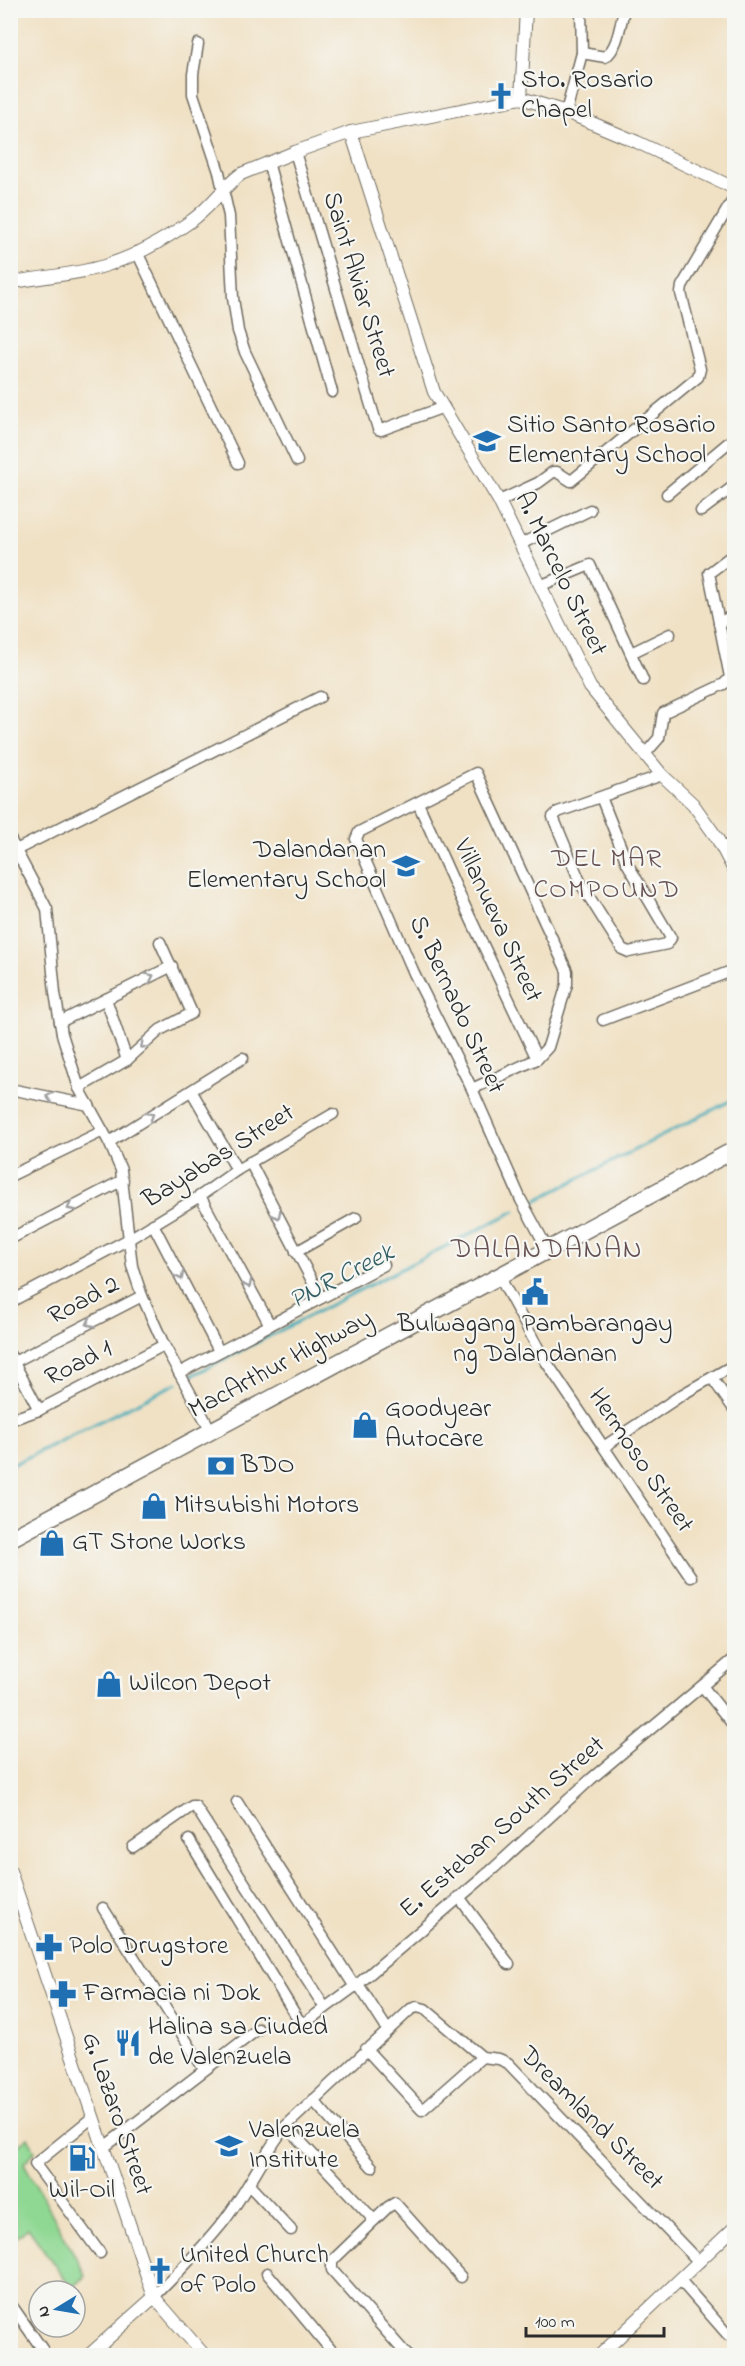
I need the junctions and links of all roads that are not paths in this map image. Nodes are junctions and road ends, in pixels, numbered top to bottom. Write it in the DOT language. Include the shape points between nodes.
graph roads {
  1 [pos="526,10"];
  2 [pos="581,10"];
  3 [pos="624,10"];
  4 [pos="198,44"];
  5 [pos="582,53"];
  6 [pos="521,98"];
  7 [pos="566,111"];
  8 [pos="351,132"];
  9 [pos="295,152"];
  10 [pos="268,162"];
  11 [pos="735,189"];
  12 [pos="224,190"];
  13 [pos="735,198"];
  14 [pos="137,252"];
  15 [pos="10,283"];
  16 [pos="332,392"];
  17 [pos="444,407"];
  18 [pos="735,438"];
  19 [pos="297,461"];
  20 [pos="238,463"];
  21 [pos="735,486"];
  22 [pos="667,494"];
  23 [pos="499,501"];
  24 [pos="590,510"];
  25 [pos="701,510"];
  26 [pos="521,544"];
  27 [pos="735,554"];
  28 [pos="542,585"];
  29 [pos="735,614"];
  30 [pos="719,624"];
  31 [pos="670,634"];
  32 [pos="631,653"];
  33 [pos="732,676"];
  34 [pos="643,680"];
  35 [pos="320,697"];
  36 [pos="645,754"];
  37 [pos="662,775"];
  38 [pos="601,798"];
  39 [pos="418,803"];
  40 [pos="10,839"];
  41 [pos="16,850"];
  42 [pos="735,870"];
  43 [pos="160,942"];
  44 [pos="172,966"];
  45 [pos="735,970"];
  46 [pos="106,999"];
  47 [pos="603,1020"];
  48 [pos="60,1022"];
  49 [pos="243,1058"];
  50 [pos="537,1059"];
  51 [pos="127,1060"];
  52 [pos="80,1088"];
  53 [pos="10,1089"];
  54 [pos="472,1089"];
  55 [pos="192,1092"];
  56 [pos="89,1105"];
  57 [pos="333,1114"];
  58 [pos="103,1131"];
  59 [pos="109,1142"];
  60 [pos="735,1150"];
  61 [pos="250,1162"];
  62 [pos="237,1170"];
  63 [pos="10,1176"];
  64 [pos="123,1180"];
  65 [pos="200,1196"];
  66 [pos="356,1218"];
  67 [pos="153,1224"];
  68 [pos="10,1239"];
  69 [pos="129,1239"];
  70 [pos="548,1250"];
  71 [pos="296,1252"];
  72 [pos="384,1265"];
  73 [pos="499,1276"];
  74 [pos="142,1296"];
  75 [pos="321,1298"];
  76 [pos="10,1302"];
  77 [pos="270,1325"];
  78 [pos="164,1345"];
  79 [pos="219,1351"];
  80 [pos="12,1359"];
  81 [pos="735,1365"];
  82 [pos="179,1373"];
  83 [pos="712,1378"];
  84 [pos="735,1409"];
  85 [pos="39,1410"];
  86 [pos="12,1420"];
  87 [pos="211,1431"];
  88 [pos="605,1446"];
  89 [pos="10,1539"];
  90 [pos="691,1577"];
  91 [pos="735,1659"];
  92 [pos="703,1687"];
  93 [pos="735,1726"];
  94 [pos="237,1802"];
  95 [pos="189,1840"];
  96 [pos="134,1847"];
  97 [pos="10,1871"];
  98 [pos="459,1897"];
  99 [pos="103,1908"];
  100 [pos="509,1964"];
  101 [pos="356,1985"];
  102 [pos="325,2008"];
  103 [pos="258,2029"];
  104 [pos="387,2029"];
  105 [pos="366,2049"];
  106 [pos="482,2057"];
  107 [pos="204,2069"];
  108 [pos="313,2100"];
  109 [pos="93,2117"];
  110 [pos="286,2126"];
  111 [pos="103,2148"];
  112 [pos="372,2167"];
  113 [pos="249,2185"];
  114 [pos="374,2220"];
  115 [pos="735,2228"];
  116 [pos="291,2229"];
  117 [pos="100,2253"];
  118 [pos="699,2262"];
  119 [pos="267,2273"];
  120 [pos="461,2277"];
  121 [pos="680,2280"];
  122 [pos="154,2297"];
  123 [pos="10,2303"];
  124 [pos="728,2335"];
  125 [pos="46,2355"];
  126 [pos="88,2355"];
  127 [pos="205,2355"];
  128 [pos="336,2355"];
  129 [pos="408,2355"];
  130 [pos="599,2355"];
  1 -- 6 [label="street"];
  2 -- 5 [label="street"];
  3 -- 5 [label="street" via="610,54 605,57"];
  4 -- 12 [label="street" via="193,94"];
  5 -- 7 [label="street"];
  6 -- 7 [label="street"];
  6 -- 8 [label="street"];
  7 -- 11 [label="street"];
  8 -- 9 [label="street"];
  8 -- 17 [label="street, A. Marcelo Street" via="434,392"];
  9 -- 10 [label="street"];
  9 -- 17 [label="street, Saint Alviar Street" via="378,429"];
  10 -- 12 [label="street" via="241,174"];
  10 -- 16 [label="street"];
  12 -- 14 [label="street" via="191,222"];
  12 -- 19 [label="street" via="237,331"];
  13 -- 23 [label="street" via="682,286 700,369 698,377 571,481 553,472"];
  14 -- 15 [label="street" via="109,265"];
  14 -- 20 [label="street"];
  17 -- 23 [label="street, A. Marcelo Street"];
  18 -- 22 [label="street"];
  21 -- 25 [label="street"];
  23 -- 26 [label="street, A. Marcelo Street"];
  24 -- 26 [label="street"];
  26 -- 28 [label="street, A. Marcelo Street"];
  27 -- 30 [label="street" via="709,573"];
  28 -- 32 [label="street" via="590,566"];
  28 -- 36 [label="street, A. Marcelo Street" via="590,687"];
  29 -- 30 [label="street"];
  30 -- 33 [label="street"];
  31 -- 32 [label="street"];
  32 -- 34 [label="street"];
  33 -- 36 [label="street" via="717,688 663,712 658,738"];
  35 -- 41 [label="street"];
  36 -- 37 [label="street, A. Marcelo Street"];
  37 -- 38 [label="street"];
  37 -- 42 [label="street, A. Marcelo Street" via="693,804"];
  38 -- 38 [label="street" via="553,817 581,884 622,949 629,952 667,945 671,938 627,863"];
  39 -- 50 [label="street, Villanueva Street"];
  39 -- 50 [label="street, S. Bernado Street" via="476,773 567,971 557,1023 548,1047"];
  39 -- 54 [label="street, S. Bernado Street" via="359,832 356,839 414,973"];
  40 -- 41 [label="street"];
  41 -- 48 [label="street" via="47,909"];
  43 -- 44 [label="street"];
  46 -- 44 [label="street, one-way"];
  44 -- 51 [label="street, one-way" via="192,1013 160,1030"];
  45 -- 47 [label="street"];
  46 -- 48 [label="street"];
  46 -- 51 [label="street"];
  48 -- 52 [label="street"];
  49 -- 55 [label="street"];
  50 -- 54 [label="street"];
  51 -- 52 [label="street"];
  52 -- 56 [label="street"];
  56 -- 53 [label="street, one-way"];
  54 -- 70 [label="street, S. Bernado Street" via="521,1200"];
  59 -- 55 [label="street, one-way"];
  55 -- 62 [label="street"];
  56 -- 58 [label="street"];
  57 -- 61 [label="street, Bayabas Street"];
  58 -- 59 [label="street"];
  58 -- 63 [label="street"];
  59 -- 64 [label="street"];
  60 -- 70 [label="highway, MacArthur Highway"];
  61 -- 62 [label="street, Bayabas Street"];
  61 -- 71 [label="street, one-way"];
  62 -- 65 [label="street, Bayabas Street"];
  64 -- 68 [label="street, one-way"];
  64 -- 69 [label="street"];
  65 -- 67 [label="street, Bayabas Street"];
  65 -- 77 [label="street, one-way"];
  66 -- 71 [label="street"];
  67 -- 69 [label="street, Bayabas Street"];
  67 -- 79 [label="street, one-way"];
  69 -- 74 [label="street" via="132,1266"];
  69 -- 76 [label="street, Bayabas Street"];
  70 -- 73 [label="highway, MacArthur Highway"];
  71 -- 75 [label="street"];
  72 -- 75 [label="street"];
  73 -- 87 [label="highway, MacArthur Highway"];
  73 -- 88 [label="street, Hermoso Street" via="543,1357"];
  74 -- 78 [label="street"];
  74 -- 80 [label="street, Road 2, one-way"];
  75 -- 77 [label="street"];
  77 -- 79 [label="street"];
  78 -- 82 [label="street"];
  78 -- 85 [label="street, Road 1"];
  79 -- 82 [label="street"];
  80 -- 85 [label="street"];
  81 -- 83 [label="street"];
  82 -- 87 [label="street"];
  83 -- 84 [label="street"];
  83 -- 88 [label="street"];
  85 -- 86 [label="street, Road 1"];
  87 -- 89 [label="highway, MacArthur Highway"];
  88 -- 90 [label="street, Hermoso Street"];
  91 -- 92 [label="street, E. Esteban South Street"];
  92 -- 93 [label="street"];
  92 -- 98 [label="street, E. Esteban South Street" via="591,1779"];
  94 -- 101 [label="street"];
  95 -- 102 [label="street, E. Esteban South Street" via="298,2019 306,2022"];
  96 -- 102 [label="street" via="195,1806"];
  97 -- 109 [label="street, G. Lazaro Street"];
  98 -- 100 [label="street"];
  98 -- 101 [label="street, E. Esteban South Street"];
  99 -- 107 [label="street"];
  101 -- 102 [label="street, E. Esteban South Street"];
  101 -- 104 [label="street"];
  103 -- 107 [label="street"];
  104 -- 105 [label="street"];
  104 -- 106 [label="street, Dreamland Street" via="411,2009 425,2009"];
  105 -- 106 [label="street" via="422,2110"];
  105 -- 108 [label="street"];
  106 -- 118 [label="street, Dreamland Street" via="508,2063"];
  107 -- 111 [label="street"];
  108 -- 110 [label="street"];
  108 -- 112 [label="street"];
  109 -- 111 [label="street, G. Lazaro Street"];
  109 -- 117 [label="street" via="35,2164"];
  110 -- 113 [label="street"];
  110 -- 114 [label="street"];
  111 -- 122 [label="street, G. Lazaro Street"];
  113 -- 116 [label="street"];
  113 -- 122 [label="street" via="220,2226"];
  114 -- 120 [label="street" via="390,2205 397,2204"];
  114 -- 129 [label="street" via="332,2261 331,2268"];
  115 -- 118 [label="street"];
  118 -- 121 [label="street"];
  119 -- 128 [label="street"];
  121 -- 124 [label="street"];
  121 -- 130 [label="street"];
  122 -- 126 [label="street"];
  122 -- 127 [label="street, G. Lazaro Street"];
  123 -- 125 [label="street"];
}
